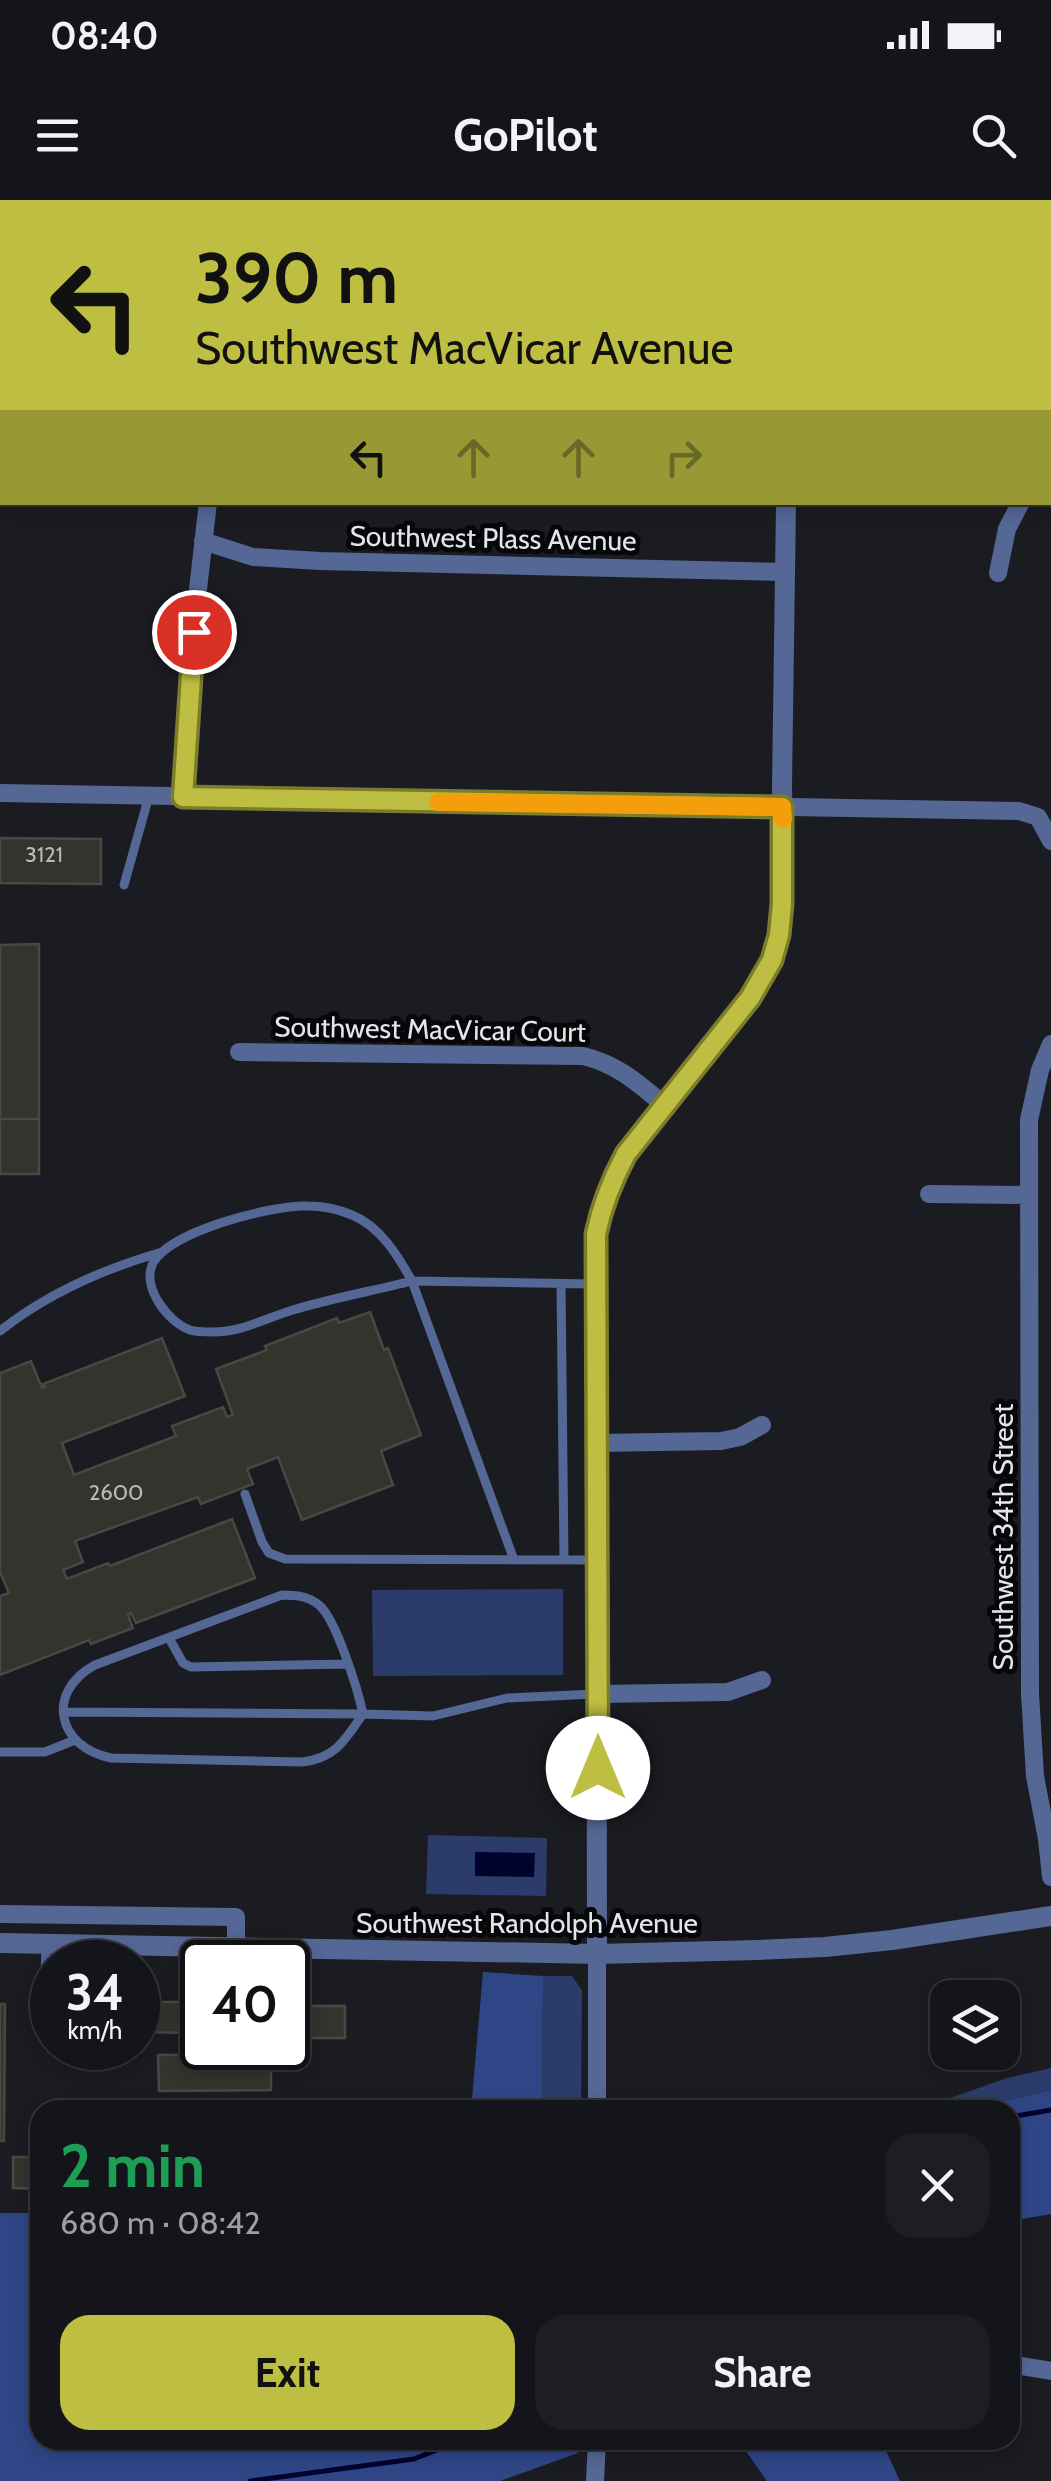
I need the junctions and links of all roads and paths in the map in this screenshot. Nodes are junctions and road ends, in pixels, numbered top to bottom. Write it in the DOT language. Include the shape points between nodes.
graph roads {
  1 [pos="208,505"];
  2 [pos="786,505"];
  3 [pos="1020,505"];
  4 [pos="204,542"];
  5 [pos="784,572"];
  6 [pos="998,573"];
  7 [pos="0,793"];
  8 [pos="149,796"];
  9 [pos="183,797"];
  10 [pos="782,807"];
  11 [pos="1051,841"];
  12 [pos="124,885"];
  13 [pos="1051,1044"];
  14 [pos="239,1052"];
  15 [pos="664,1106"];
  16 [pos="929,1194"];
  17 [pos="1030,1195"];
  18 [pos="162,1252"];
  19 [pos="412,1281"];
  20 [pos="562,1284"];
  21 [pos="597,1284"];
  22 [pos="0,1332"];
  23 [pos="762,1425"];
  24 [pos="598,1443"];
  25 [pos="1031,1448"];
  26 [pos="1051,1448"];
  27 [pos="244,1494"];
  28 [pos="514,1560"];
  29 [pos="564,1560"];
  30 [pos="597,1560"];
  31 [pos="169,1638"];
  32 [pos="347,1664"];
  33 [pos="762,1680"];
  34 [pos="598,1694"];
  35 [pos="64,1712"];
  36 [pos="363,1714"];
  37 [pos="75,1740"];
  38 [pos="0,1752"];
  39 [pos="1051,1877"];
  40 [pos="0,1914"];
  41 [pos="1051,1916"];
  42 [pos="236,1940"];
  43 [pos="0,1943"];
  44 [pos="30,1943"];
  45 [pos="310,1949"];
  46 [pos="596,1954"];
  47 [pos="598,2100"];
  48 [pos="1020,2366"];
  49 [pos="1051,2371"];
  50 [pos="597,2450"];
  51 [pos="595,2481"];
  1 -- 4 [label="street"];
  2 -- 5 [label="street"];
  3 -- 6 [label="street" via="1003,540"];
  4 -- 5 [label="street, Southwest Plass Avenue" via="253,557 320,561"];
  4 -- 9 [label="street"];
  5 -- 10 [label="street"];
  7 -- 8 [label="street"];
  8 -- 9 [label="street"];
  8 -- 12 [label="lane"];
  9 -- 10 [label="street"];
  10 -- 11 [label="street" via="1019,810 1038,817"];
  10 -- 15 [label="street" via="782,904 772,960"];
  13 -- 17 [label="street, Southwest 34th Street" via="1029,1120"];
  14 -- 15 [label="street, Southwest MacVicar Court" via="582,1056 622,1070"];
  15 -- 21 [label="street" via="626,1154 608,1192 596,1234"];
  16 -- 17 [label="street"];
  17 -- 25 [label="street, Southwest 34th Street"];
  18 -- 19 [label="lane" via="244,1216 332,1208 374,1229"];
  18 -- 19 [label="lane" via="149,1278 154,1294 188,1330 238,1330"];
  18 -- 22 [label="lane" via="94,1274"];
  19 -- 20 [label="lane"];
  19 -- 28 [label="lane"];
  20 -- 21 [label="lane"];
  20 -- 29 [label="lane"];
  21 -- 24 [label="street"];
  23 -- 24 [label="street" via="720,1442"];
  24 -- 30 [label="street"];
  25 -- 26 [label="street"];
  25 -- 39 [label="street, Southwest 34th Street" via="1032,1752"];
  27 -- 28 [label="lane" via="262,1542 285,1559"];
  28 -- 29 [label="lane"];
  29 -- 30 [label="lane"];
  30 -- 34 [label="street"];
  31 -- 32 [label="lane" via="191,1667"];
  31 -- 32 [label="lane" via="296,1595 323,1608"];
  31 -- 35 [label="lane" via="78,1675 66,1690"];
  32 -- 36 [label="lane"];
  33 -- 34 [label="street" via="728,1692"];
  34 -- 36 [label="lane" via="507,1698 433,1716"];
  34 -- 46 [label="street"];
  35 -- 36 [label="lane"];
  35 -- 37 [label="lane"];
  36 -- 37 [label="lane" via="343,1744 302,1762 111,1758"];
  37 -- 38 [label="lane" via="45,1752"];
  40 -- 42 [label="street" via="236,1918"];
  41 -- 46 [label="street, Southwest Randolph Avenue" via="826,1947"];
  43 -- 44 [label="street, Southwest Randolph Avenue"];
  45 -- 46 [label="street, Southwest Randolph Avenue"];
  46 -- 47 [label="street"];
  48 -- 49 [label="street"];
  50 -- 51 [label="street"];
}
